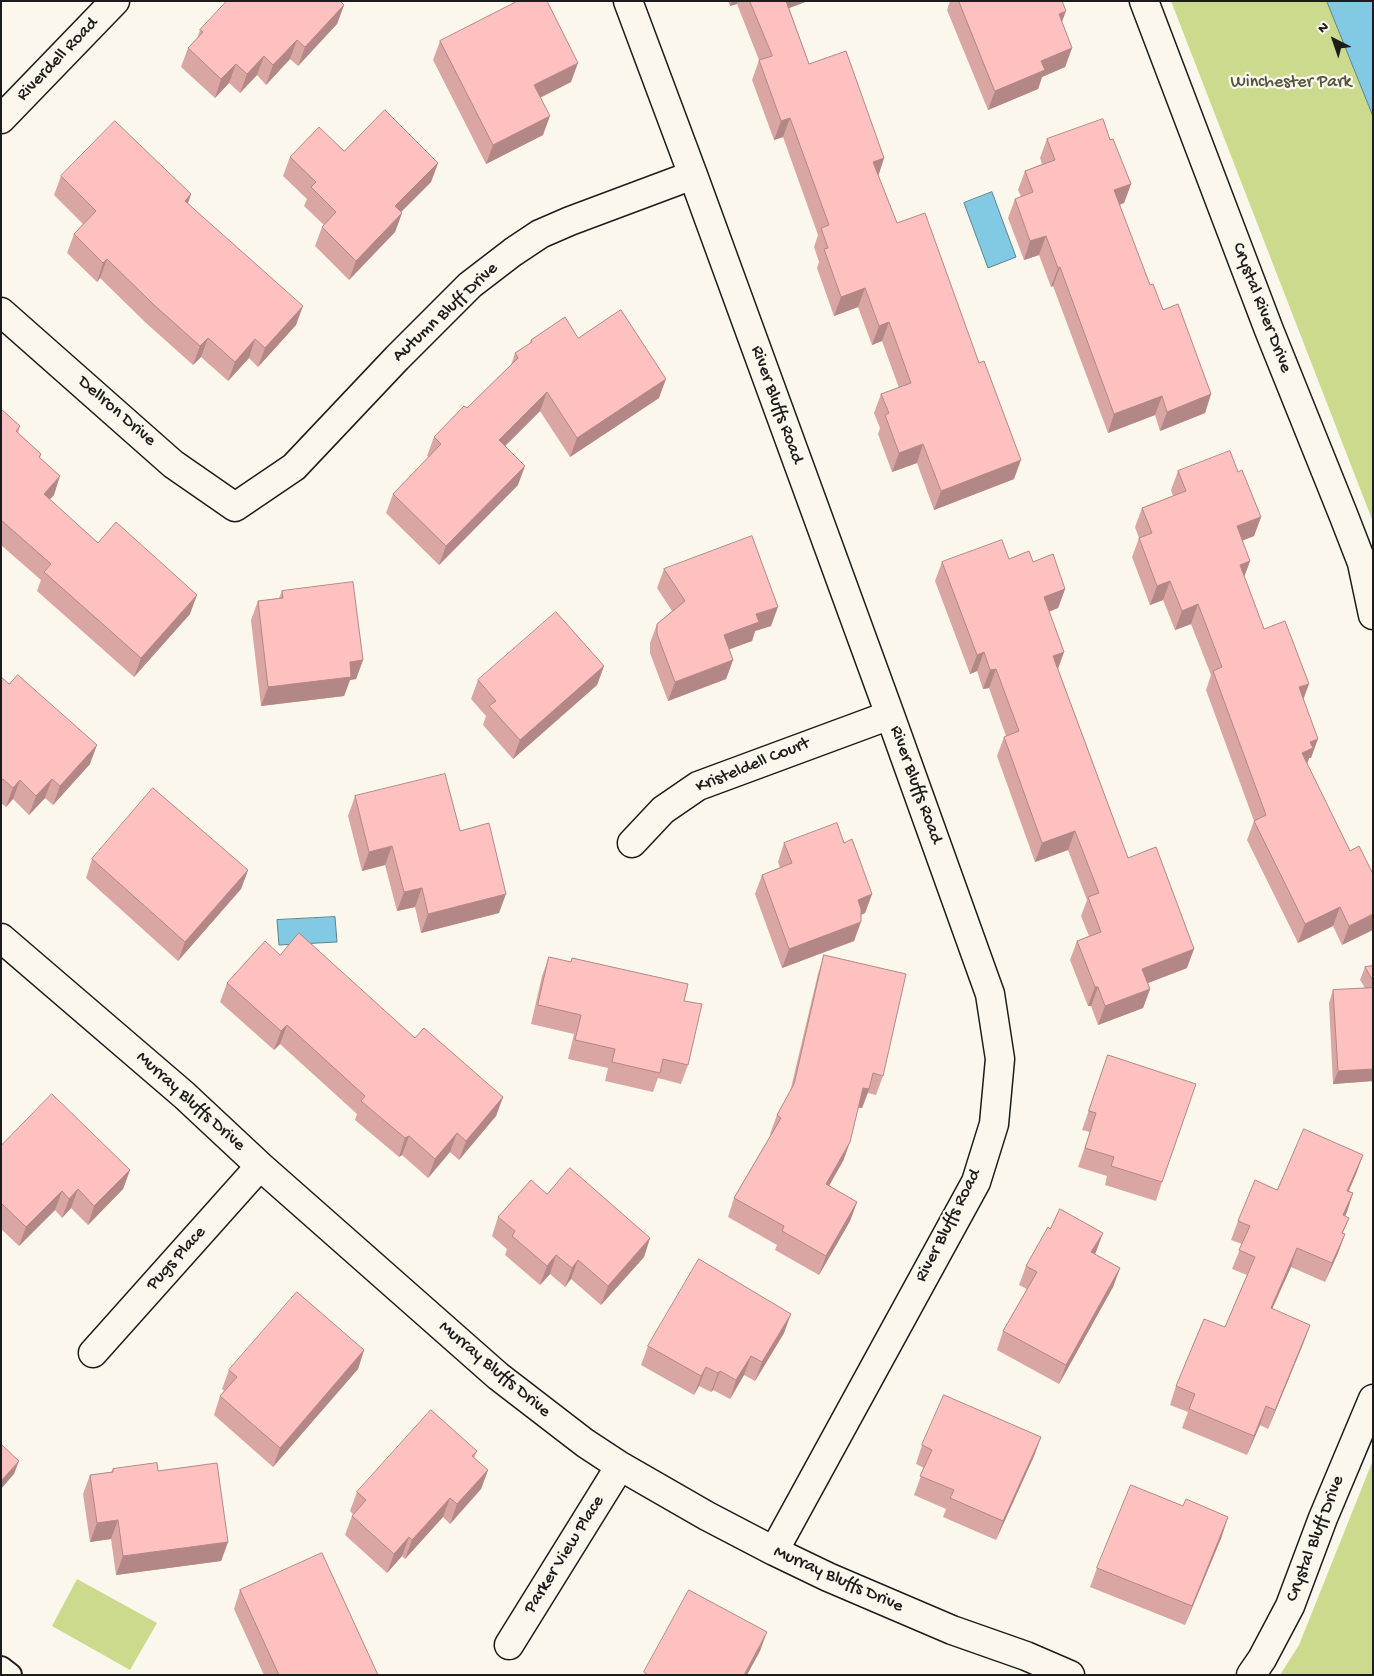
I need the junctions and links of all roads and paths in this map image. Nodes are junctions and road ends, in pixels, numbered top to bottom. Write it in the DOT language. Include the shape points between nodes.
graph roads {
  1 [pos="115,1"];
  2 [pos="628,1"];
  3 [pos="1144,1"];
  4 [pos="1,119"];
  5 [pos="693,175"];
  6 [pos="1,312"];
  7 [pos="235,507"];
  8 [pos="1373,615"];
  9 [pos="890,715"];
  10 [pos="632,842"];
  11 [pos="1,938"];
  12 [pos="260,1166"];
  13 [pos="94,1353"];
  14 [pos="1373,1399"];
  15 [pos="620,1466"];
  16 [pos="774,1551"];
  17 [pos="509,1645"];
  18 [pos="1,1668"];
  19 [pos="10,1675"];
  20 [pos="1070,1675"];
  21 [pos="1251,1675"];
  1 -- 4 [label="street, Riverdell Road"];
  2 -- 5 [label="street, River Bluffs Road"];
  3 -- 8 [label="street, Crystal River Drive" via="1362,564"];
  5 -- 7 [label="street, Autumn Bluff Drive" via="562,224 513,252 470,286 397,358 294,468"];
  5 -- 9 [label="street, River Bluffs Road"];
  6 -- 7 [label="street, Dellron Drive" via="174,464"];
  9 -- 10 [label="street, Kristeldell Court" via="698,786 663,810"];
  9 -- 16 [label="street, River Bluffs Road" via="990,994 1000,1059 994,1124 976,1182"];
  11 -- 12 [label="street, Murray Bluffs Drive" via="184,1095"];
  12 -- 13 [label="street, Pugs Place"];
  12 -- 15 [label="street, Murray Bluffs Drive" via="498,1376"];
  14 -- 21 [label="street, Crystal Bluff Drive" via="1290,1606"];
  15 -- 16 [label="street, Murray Bluffs Drive"];
  15 -- 17 [label="street, Parker View Place"];
  16 -- 20 [label="street, Murray Bluffs Drive" via="952,1630"];
  18 -- 19 [label="lane"];
}
